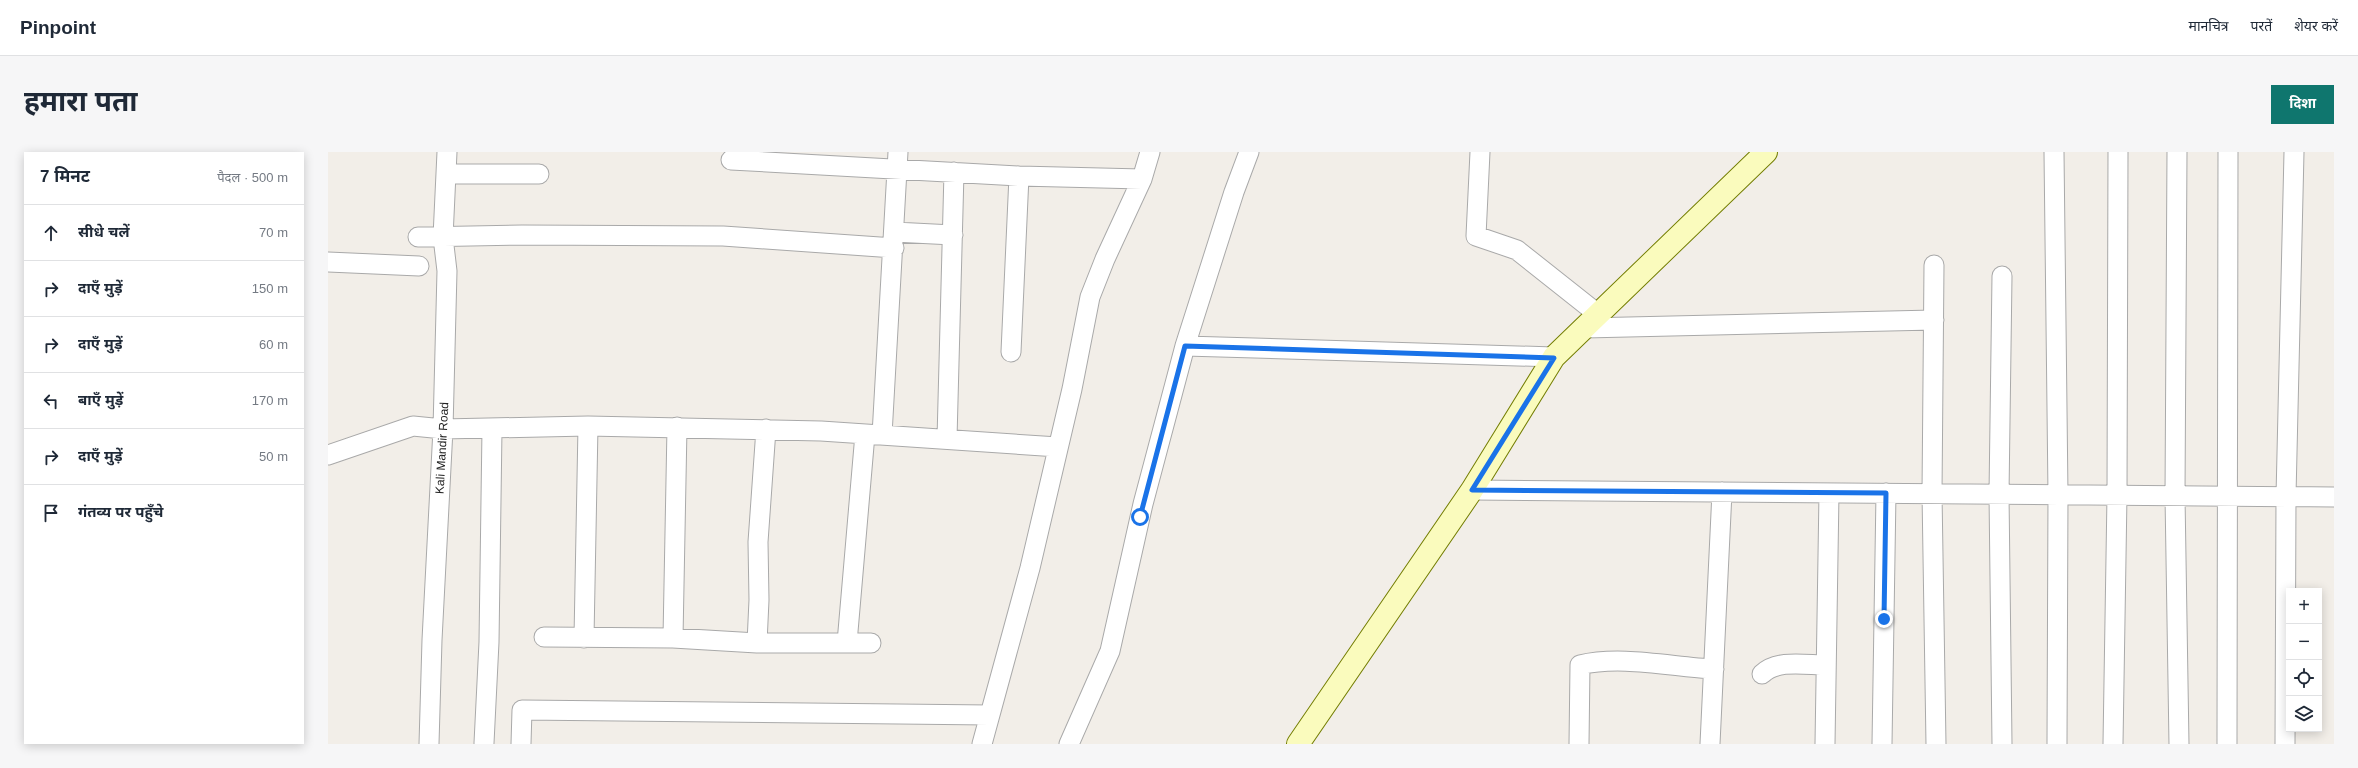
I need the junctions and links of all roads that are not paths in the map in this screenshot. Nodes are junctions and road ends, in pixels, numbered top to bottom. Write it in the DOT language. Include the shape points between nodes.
graph roads {
  1 [pos="447,152"];
  2 [pos="1150,152"];
  3 [pos="1249,152"];
  4 [pos="1480,152"];
  5 [pos="1766,152"];
  6 [pos="2054,152"];
  7 [pos="2118,152"];
  8 [pos="2177,152"];
  9 [pos="2228,152"];
  10 [pos="2294,152"];
  11 [pos="730,160"];
  12 [pos="897,160"];
  13 [pos="954,172"];
  14 [pos="447,174"];
  15 [pos="539,174"];
  16 [pos="1019,176"];
  17 [pos="1142,178"];
  18 [pos="952,235"];
  19 [pos="418,237"];
  20 [pos="444,237"];
  21 [pos="894,240"];
  22 [pos="328,262"];
  23 [pos="1934,265"];
  24 [pos="419,266"];
  25 [pos="2002,276"];
  26 [pos="1934,320"];
  27 [pos="1592,321"];
  28 [pos="1185,346"];
  29 [pos="1011,352"];
  30 [pos="1554,358"];
  31 [pos="588,426"];
  32 [pos="677,428"];
  33 [pos="443,429"];
  34 [pos="492,429"];
  35 [pos="766,429"];
  36 [pos="874,434"];
  37 [pos="947,439"];
  38 [pos="1058,447"];
  39 [pos="328,455"];
  40 [pos="1472,490"];
  41 [pos="1722,492"];
  42 [pos="1829,493"];
  43 [pos="1886,493"];
  44 [pos="1932,493"];
  45 [pos="1999,494"];
  46 [pos="2058,494"];
  47 [pos="2117,495"];
  48 [pos="2175,496"];
  49 [pos="2229,496"];
  50 [pos="2286,496"];
  51 [pos="2334,497"];
  52 [pos="544,637"];
  53 [pos="584,638"];
  54 [pos="673,638"];
  55 [pos="757,643"];
  56 [pos="847,643"];
  57 [pos="871,643"];
  58 [pos="1826,665"];
  59 [pos="1714,669"];
  60 [pos="1762,674"];
  61 [pos="989,715"];
  62 [pos="484,743"];
  63 [pos="2228,743"];
  64 [pos="429,744"];
  65 [pos="521,744"];
  66 [pos="982,744"];
  67 [pos="1069,744"];
  68 [pos="1298,744"];
  69 [pos="1578,744"];
  70 [pos="1710,744"];
  71 [pos="1825,744"];
  72 [pos="1882,744"];
  73 [pos="1936,744"];
  74 [pos="2002,744"];
  75 [pos="2057,744"];
  76 [pos="2113,744"];
  77 [pos="2179,744"];
  78 [pos="2285,744"];
  1 -- 14 [label="street, Kali Mandir Road"];
  2 -- 17 [label="street"];
  3 -- 28 [label="street"];
  4 -- 27 [label="street" via="1476,236 1517,250"];
  5 -- 27 [label="street"];
  6 -- 46 [label="street"];
  7 -- 47 [label="street"];
  8 -- 48 [label="street"];
  9 -- 49 [label="street"];
  10 -- 50 [label="street"];
  11 -- 12 [label="street"];
  12 -- 13 [label="street"];
  12 -- 21 [label="street"];
  13 -- 16 [label="street"];
  13 -- 18 [label="street"];
  14 -- 15 [label="street"];
  14 -- 20 [label="street, Kali Mandir Road"];
  16 -- 17 [label="street"];
  16 -- 29 [label="street"];
  17 -- 38 [label="street" via="1090,297"];
  18 -- 21 [label="street"];
  18 -- 37 [label="street"];
  19 -- 20 [label="street"];
  20 -- 21 [label="street" via="723,236"];
  20 -- 33 [label="street, Kali Mandir Road" via="447,271"];
  21 -- 36 [label="street"];
  22 -- 24 [label="street"];
  23 -- 26 [label="street"];
  25 -- 45 [label="street"];
  26 -- 27 [label="street"];
  26 -- 44 [label="street"];
  27 -- 30 [label="street"];
  28 -- 30 [label="street"];
  28 -- 67 [label="street" via="1140,518 1110,651"];
  30 -- 40 [label="street"];
  31 -- 32 [label="street"];
  31 -- 34 [label="street"];
  31 -- 53 [label="street"];
  32 -- 35 [label="street"];
  32 -- 54 [label="street"];
  33 -- 34 [label="street"];
  33 -- 39 [label="street" via="413,426"];
  33 -- 64 [label="street, Kali Mandir Road"];
  34 -- 62 [label="street" via="489,642"];
  35 -- 36 [label="street"];
  35 -- 55 [label="street" via="758,542"];
  36 -- 37 [label="street"];
  36 -- 56 [label="street"];
  37 -- 38 [label="street"];
  38 -- 61 [label="street" via="1030,568"];
  40 -- 41 [label="street"];
  40 -- 68 [label="street"];
  41 -- 42 [label="street"];
  41 -- 59 [label="street"];
  42 -- 43 [label="street"];
  42 -- 58 [label="street"];
  43 -- 44 [label="street"];
  43 -- 72 [label="street"];
  44 -- 45 [label="street"];
  44 -- 73 [label="street"];
  45 -- 46 [label="street"];
  45 -- 74 [label="street"];
  46 -- 47 [label="street"];
  46 -- 75 [label="street"];
  47 -- 48 [label="street"];
  47 -- 76 [label="street"];
  48 -- 49 [label="street"];
  48 -- 77 [label="street"];
  49 -- 50 [label="street"];
  49 -- 63 [label="street"];
  50 -- 51 [label="street"];
  50 -- 78 [label="street"];
  52 -- 53 [label="street"];
  53 -- 54 [label="street"];
  54 -- 55 [label="street"];
  55 -- 56 [label="street"];
  56 -- 57 [label="street"];
  58 -- 60 [label="street" via="1777,665 1768,668"];
  58 -- 71 [label="street"];
  59 -- 69 [label="street" via="1644,663 1580,665"];
  59 -- 70 [label="street"];
  61 -- 65 [label="street" via="522,710"];
  61 -- 66 [label="street"];
}
